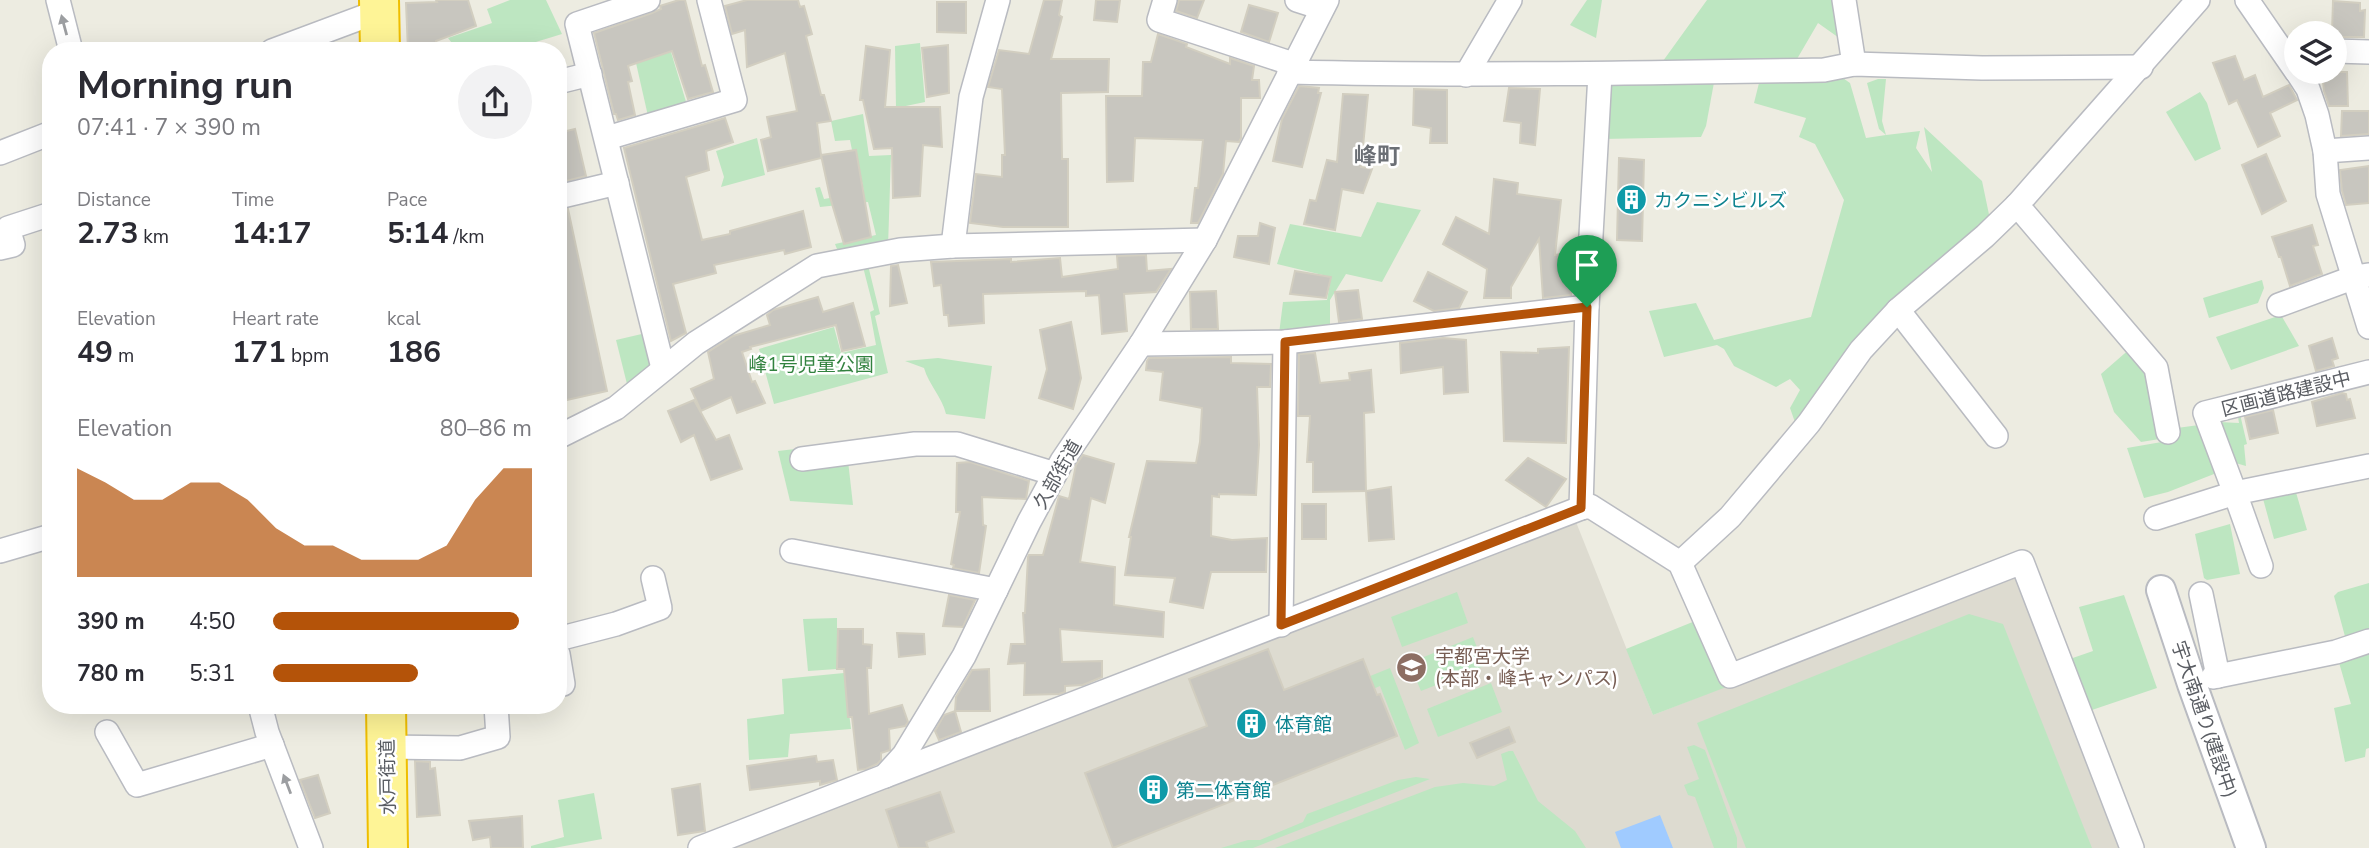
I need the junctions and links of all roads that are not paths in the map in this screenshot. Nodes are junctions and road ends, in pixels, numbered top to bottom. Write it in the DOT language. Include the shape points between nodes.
graph roads {
  1 [pos="58,0"];
  2 [pos="648,0"];
  3 [pos="709,0"];
  4 [pos="998,0"];
  5 [pos="1165,0"];
  6 [pos="1297,0"];
  7 [pos="1510,0"];
  8 [pos="1844,0"];
  9 [pos="2197,0"];
  10 [pos="2247,0"];
  11 [pos="1324,4"];
  12 [pos="379,6"];
  13 [pos="69,42"];
  14 [pos="293,42"];
  15 [pos="380,42"];
  16 [pos="2284,49"];
  17 [pos="2347,51"];
  18 [pos="2369,52"];
  19 [pos="1854,64"];
  20 [pos="2141,67"];
  21 [pos="1291,68"];
  22 [pos="590,74"];
  23 [pos="1600,74"];
  24 [pos="1466,75"];
  25 [pos="567,80"];
  26 [pos="2305,84"];
  27 [pos="42,137"];
  28 [pos="607,138"];
  29 [pos="2369,148"];
  30 [pos="2325,151"];
  31 [pos="0,153"];
  32 [pos="617,183"];
  33 [pos="567,195"];
  34 [pos="2017,205"];
  35 [pos="42,217"];
  36 [pos="1205,240"];
  37 [pos="953,246"];
  38 [pos="0,248"];
  39 [pos="2362,276"];
  40 [pos="2279,305"];
  41 [pos="1587,307"];
  42 [pos="1898,310"];
  43 [pos="2369,327"];
  44 [pos="1285,342"];
  45 [pos="1141,344"];
  46 [pos="663,368"];
  47 [pos="2369,372"];
  48 [pos="567,432"];
  49 [pos="2168,432"];
  50 [pos="1996,436"];
  51 [pos="802,459"];
  52 [pos="2369,466"];
  53 [pos="1055,474"];
  54 [pos="2235,493"];
  55 [pos="1581,508"];
  56 [pos="2156,518"];
  57 [pos="42,539"];
  58 [pos="0,551"];
  59 [pos="792,551"];
  60 [pos="1680,563"];
  61 [pos="2261,566"];
  62 [pos="653,578"];
  63 [pos="996,590"];
  64 [pos="2161,590"];
  65 [pos="2201,594"];
  66 [pos="1281,625"];
  67 [pos="567,637"];
  68 [pos="2369,641"];
  69 [pos="263,714"];
  70 [pos="386,714"];
  71 [pos="497,714"];
  72 [pos="107,732"];
  73 [pos="272,745"];
  74 [pos="387,747"];
  75 [pos="886,776"];
  76 [pos="309,848"];
  77 [pos="388,848"];
  78 [pos="700,848"];
  79 [pos="2132,848"];
  80 [pos="2251,848"];
  13 -- 1 [label="street, one-way"];
  2 -- 22 [label="street" via="577,24"];
  3 -- 28 [label="street" via="735,100"];
  4 -- 37 [label="street" via="971,97"];
  5 -- 21 [label="street" via="1158,20"];
  6 -- 11 [label="street"];
  7 -- 24 [label="street"];
  8 -- 19 [label="street"];
  9 -- 20 [label="street"];
  10 -- 16 [label="street"];
  11 -- 21 [label="street, 久部街道"];
  12 -- 14 [label="street"];
  12 -- 15 [label="highway"];
  17 -- 18 [label="street"];
  19 -- 20 [label="street"];
  19 -- 23 [label="street" via="1824,70"];
  20 -- 34 [label="street"];
  21 -- 24 [label="street"];
  21 -- 36 [label="street, 久部街道"];
  22 -- 25 [label="street"];
  22 -- 28 [label="street"];
  23 -- 24 [label="street"];
  23 -- 41 [label="street"];
  26 -- 30 [label="street"];
  27 -- 31 [label="street"];
  28 -- 32 [label="street"];
  29 -- 30 [label="street"];
  30 -- 39 [label="street" via="2328,194"];
  32 -- 33 [label="street"];
  32 -- 46 [label="street"];
  34 -- 42 [label="street"];
  34 -- 49 [label="street" via="2156,368"];
  35 -- 38 [label="street" via="8,228 13,245"];
  36 -- 37 [label="street"];
  36 -- 45 [label="street, 久部街道"];
  37 -- 46 [label="street" via="900,250 817,266"];
  39 -- 40 [label="street"];
  39 -- 43 [label="street"];
  41 -- 44 [label="street"];
  41 -- 55 [label="street"];
  42 -- 50 [label="street"];
  42 -- 60 [label="street" via="1861,350 1809,423 1730,517"];
  44 -- 45 [label="street"];
  44 -- 66 [label="street"];
  45 -- 53 [label="street, 久部街道"];
  46 -- 48 [label="street" via="616,408"];
  47 -- 54 [label="street, 区画道路建設中" via="2205,413"];
  51 -- 53 [label="street" via="915,444 957,444"];
  52 -- 54 [label="street"];
  53 -- 63 [label="street, 久部街道"];
  54 -- 56 [label="street"];
  54 -- 61 [label="street, 区画道路建設中"];
  55 -- 60 [label="street" via="1590,506"];
  55 -- 66 [label="street"];
  57 -- 58 [label="street"];
  59 -- 63 [label="street"];
  60 -- 79 [label="street" via="1730,676 2022,562"];
  62 -- 67 [label="street" via="660,608"];
  63 -- 75 [label="street, 久部街道" via="964,656 904,755"];
  64 -- 80 [label="street, 宇大南通り(建設中)"];
  65 -- 68 [label="street" via="2216,677"];
  66 -- 75 [label="street"];
  69 -- 73 [label="street"];
  70 -- 74 [label="highway, 水戸街道"];
  71 -- 74 [label="street" via="498,737 460,748"];
  72 -- 73 [label="street" via="137,785"];
  76 -- 73 [label="street, one-way"];
  74 -- 77 [label="highway, 水戸街道"];
  75 -- 78 [label="street"];
}
